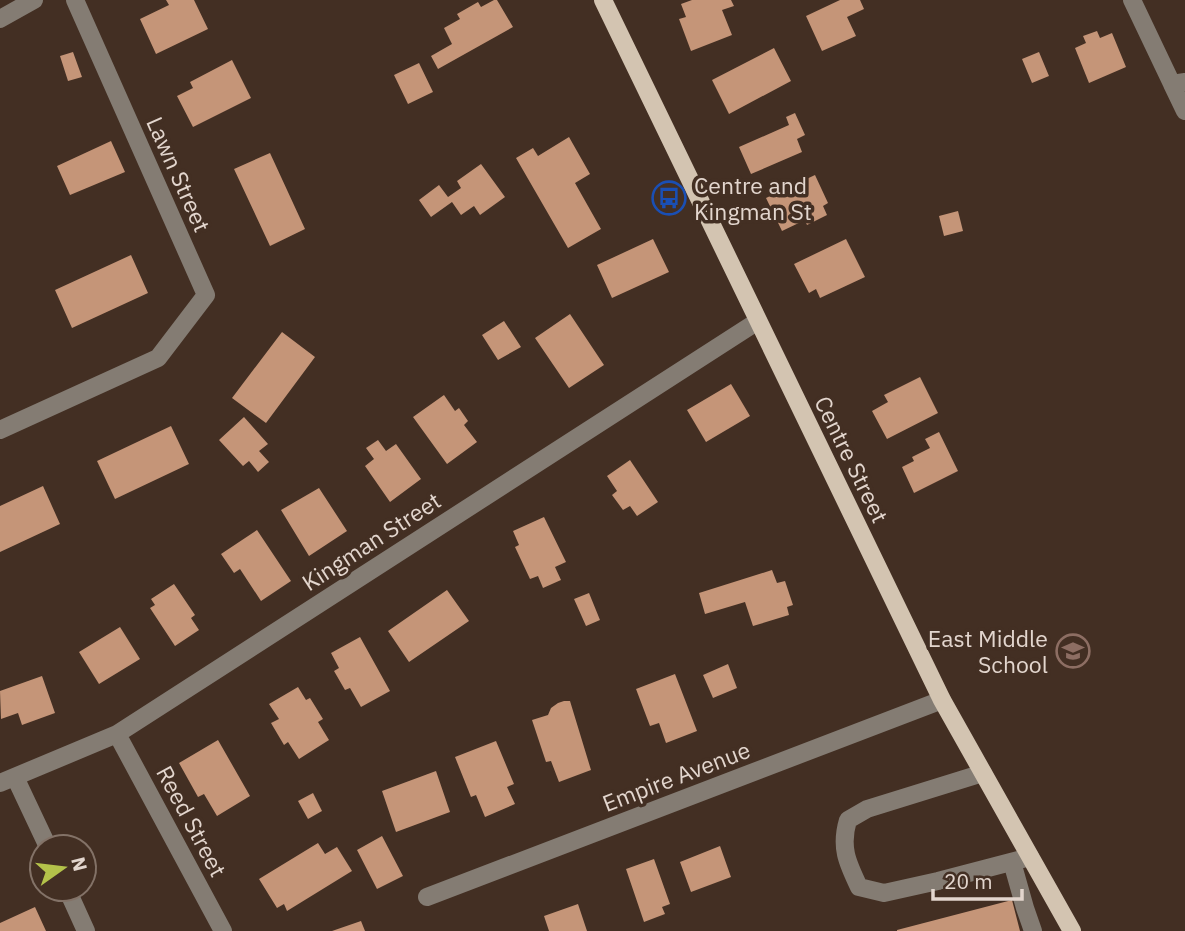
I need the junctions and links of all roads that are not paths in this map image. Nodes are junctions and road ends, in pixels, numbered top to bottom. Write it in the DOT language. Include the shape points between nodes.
graph roads {
  1 [pos="34,0"];
  2 [pos="75,0"];
  3 [pos="603,0"];
  4 [pos="1132,0"];
  5 [pos="0,19"];
  6 [pos="1178,83"];
  7 [pos="1185,111"];
  8 [pos="758,321"];
  9 [pos="0,430"];
  10 [pos="942,700"];
  11 [pos="117,734"];
  12 [pos="983,773"];
  13 [pos="7,780"];
  14 [pos="39,833"];
  15 [pos="1030,857"];
  16 [pos="1012,862"];
  17 [pos="428,897"];
  18 [pos="73,903"];
  19 [pos="86,931"];
  20 [pos="223,931"];
  21 [pos="1034,931"];
  22 [pos="1072,931"];
  1 -- 5 [label="street"];
  2 -- 9 [label="street, Lawn Street" via="206,295 158,358"];
  3 -- 8 [label="main road, Centre Street"];
  4 -- 6 [label="street"];
  6 -- 7 [label="street"];
  8 -- 10 [label="main road, Centre Street"];
  8 -- 11 [label="street, Kingman Street"];
  10 -- 12 [label="main road, Centre Street"];
  10 -- 17 [label="street, Empire Avenue"];
  11 -- 13 [label="street, Kingman Street"];
  11 -- 20 [label="street, Reed Street"];
  12 -- 15 [label="main road, Centre Street"];
  12 -- 16 [label="street" via="867,809 848,820 844,835 847,862 859,887 884,892"];
  13 -- 14 [label="street"];
  15 -- 16 [label="street"];
  15 -- 22 [label="main road, Centre Street"];
  16 -- 21 [label="street"];
  18 -- 19 [label="street"];
}
